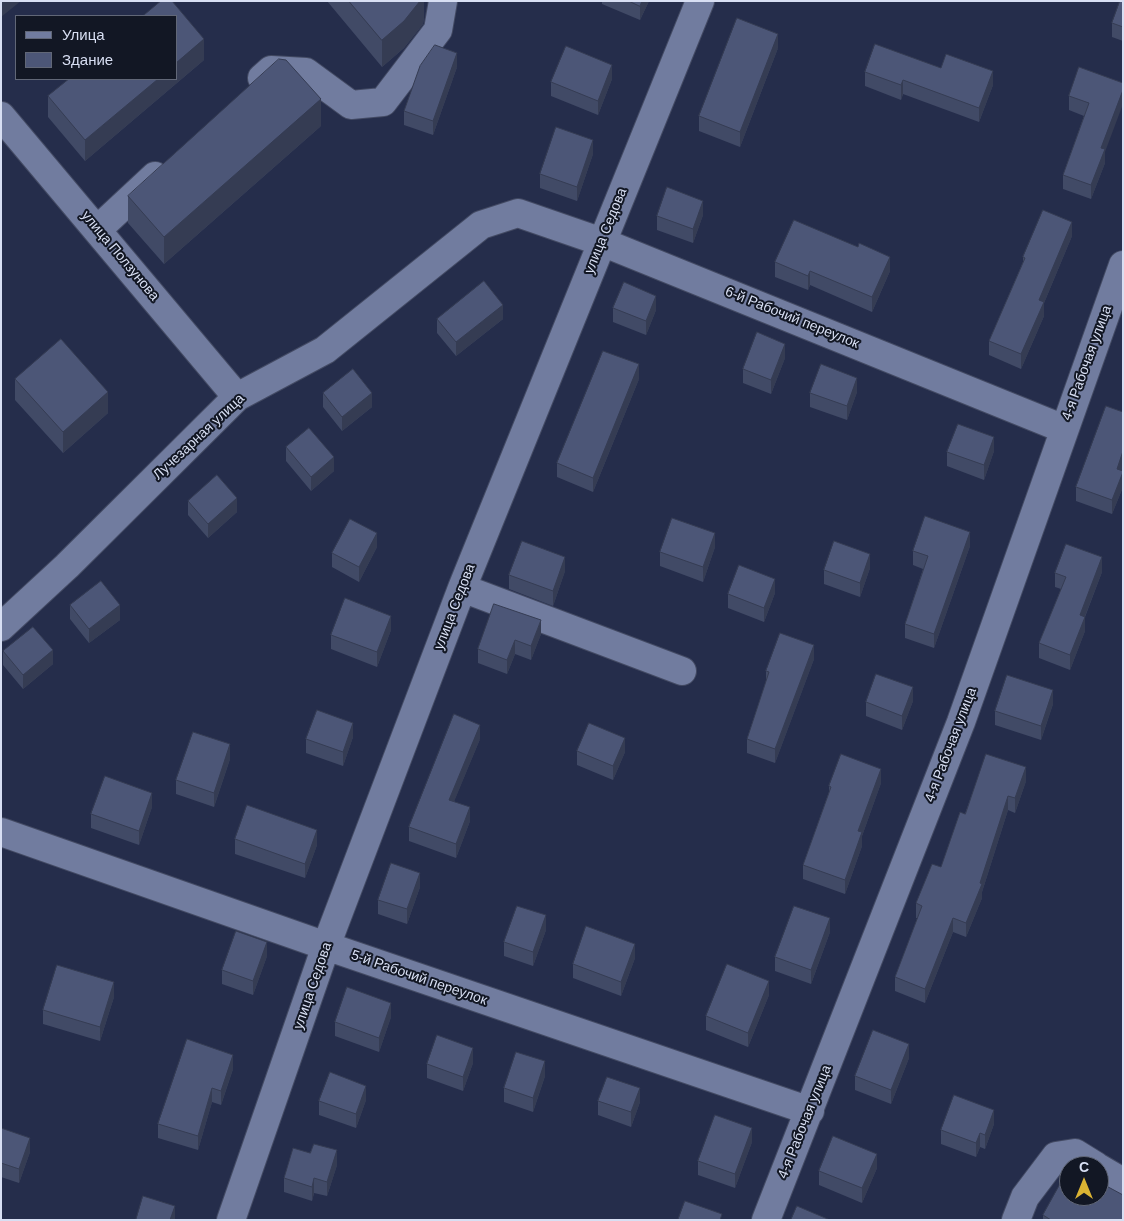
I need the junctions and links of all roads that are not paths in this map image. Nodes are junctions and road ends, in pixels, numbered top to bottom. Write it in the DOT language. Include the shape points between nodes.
graph roads {
  1 [pos="443,1"];
  2 [pos="700,1"];
  3 [pos="242,97"];
  4 [pos="1,116"];
  5 [pos="177,156"];
  6 [pos="518,213"];
  7 [pos="97,230"];
  8 [pos="602,242"];
  9 [pos="1123,264"];
  10 [pos="237,397"];
  11 [pos="1064,429"];
  12 [pos="462,588"];
  13 [pos="1,627"];
  14 [pos="682,671"];
  15 [pos="1,832"];
  16 [pos="326,946"];
  17 [pos="810,1111"];
  18 [pos="1081,1156"];
  19 [pos="1109,1174"];
  20 [pos="1123,1182"];
  21 [pos="231,1220"];
  22 [pos="766,1220"];
  23 [pos="1016,1220"];
  1 -- 3 [label="street" via="438,30 384,102 352,105 306,72 271,70"];
  2 -- 8 [label="street, улица Седова"];
  4 -- 7 [label="street, улица Ползунова"];
  5 -- 7 [label="street"];
  6 -- 8 [label="street, 6-й Рабочий переулок"];
  6 -- 10 [label="street, Лучезарная улица" via="481,225 325,350"];
  7 -- 10 [label="street, улица Ползунова"];
  8 -- 11 [label="street, 6-й Рабочий переулок"];
  8 -- 12 [label="street, улица Седова"];
  9 -- 11 [label="street, 4-я Рабочая улица"];
  10 -- 13 [label="street, Лучезарная улица"];
  11 -- 17 [label="street, 4-я Рабочая улица" via="961,722"];
  12 -- 14 [label="street"];
  12 -- 16 [label="street, улица Седова"];
  15 -- 16 [label="street, 5-й Рабочий переулок"];
  16 -- 17 [label="street, 5-й Рабочий переулок"];
  16 -- 21 [label="street, улица Седова"];
  17 -- 22 [label="street, 4-я Рабочая улица"];
  18 -- 23 [label="street" via="1076,1153 1056,1156 1025,1197"];
  19 -- 20 [label="street"];
}
